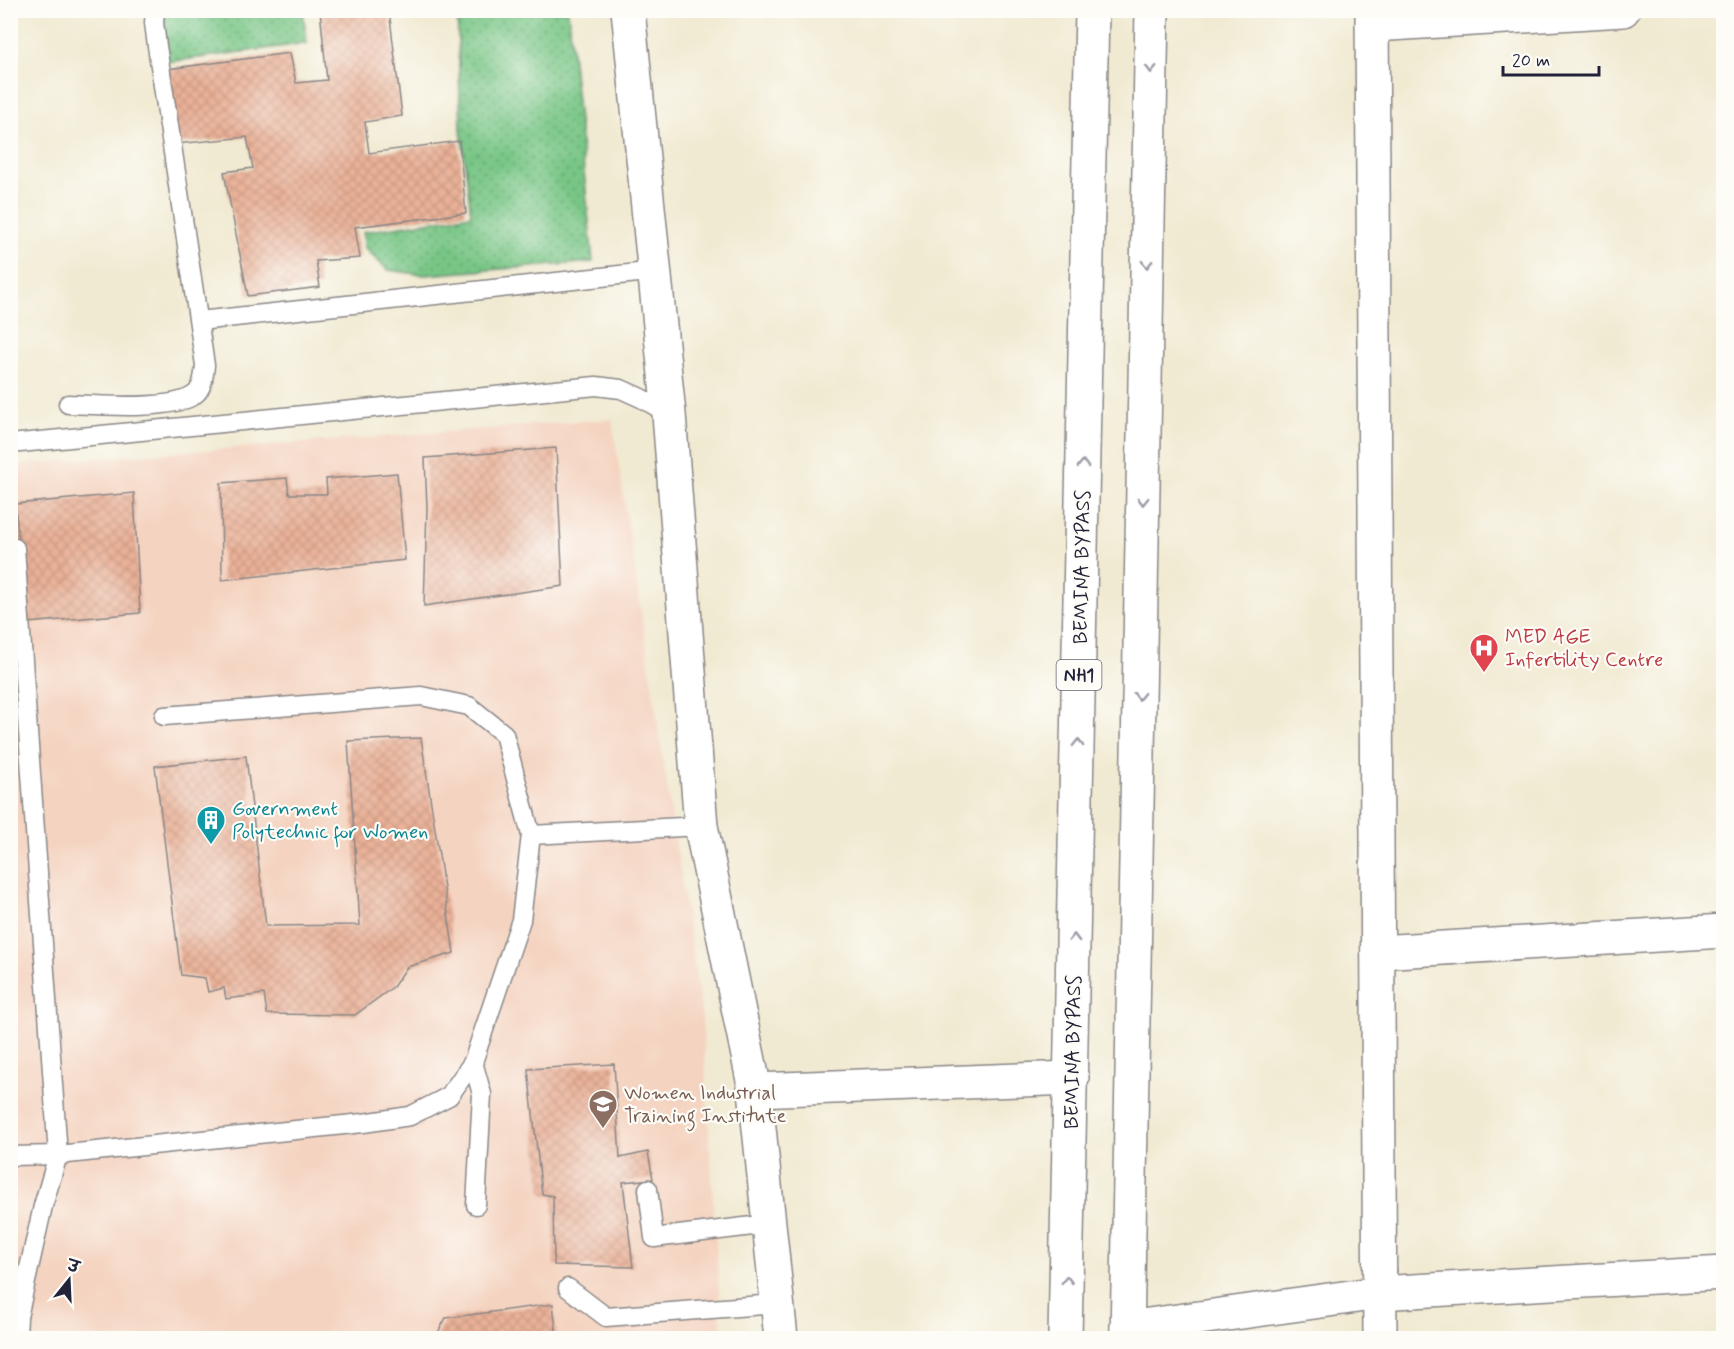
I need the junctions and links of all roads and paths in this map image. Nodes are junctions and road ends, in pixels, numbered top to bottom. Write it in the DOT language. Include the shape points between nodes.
graph roads {
  1 [pos="155,10"];
  2 [pos="628,10"];
  3 [pos="1092,10"];
  4 [pos="1152,10"];
  5 [pos="1623,10"];
  6 [pos="1373,18"];
  7 [pos="656,271"];
  8 [pos="199,321"];
  9 [pos="68,404"];
  10 [pos="669,414"];
  11 [pos="10,444"];
  12 [pos="15,548"];
  13 [pos="164,716"];
  14 [pos="701,826"];
  15 [pos="531,835"];
  16 [pos="1724,931"];
  17 [pos="1378,952"];
  18 [pos="473,1062"];
  19 [pos="1072,1078"];
  20 [pos="755,1090"];
  21 [pos="58,1155"];
  22 [pos="10,1156"];
  23 [pos="648,1189"];
  24 [pos="476,1206"];
  25 [pos="769,1224"];
  26 [pos="1724,1273"];
  27 [pos="568,1288"];
  28 [pos="1379,1293"];
  29 [pos="777,1304"];
  30 [pos="1127,1333"];
  31 [pos="17,1338"];
  32 [pos="781,1338"];
  33 [pos="1065,1338"];
  34 [pos="1380,1338"];
  1 -- 8 [label="lane" via="157,46"];
  2 -- 7 [label="main road"];
  19 -- 3 [label="main road, BEMINA BYPASS / NH1, one-way"];
  4 -- 30 [label="main road, one-way"];
  5 -- 6 [label="main road"];
  6 -- 17 [label="main road"];
  7 -- 8 [label="lane"];
  7 -- 10 [label="main road"];
  8 -- 9 [label="lane" via="205,365 196,394 185,400 145,406"];
  10 -- 11 [label="lane" via="621,389 596,387"];
  10 -- 14 [label="main road"];
  12 -- 21 [label="lane"];
  13 -- 15 [label="lane" via="421,696 469,706 504,734"];
  14 -- 15 [label="lane"];
  14 -- 20 [label="main road"];
  15 -- 18 [label="lane" via="521,920"];
  16 -- 17 [label="main road"];
  17 -- 28 [label="main road"];
  18 -- 21 [label="lane" via="449,1096 410,1116"];
  18 -- 24 [label="lane" via="482,1094"];
  19 -- 20 [label="main road"];
  33 -- 19 [label="main road, BEMINA BYPASS / NH1, one-way"];
  20 -- 25 [label="main road"];
  21 -- 22 [label="lane"];
  21 -- 31 [label="lane" via="18,1317"];
  23 -- 25 [label="lane" via="654,1238"];
  25 -- 29 [label="main road"];
  26 -- 28 [label="main road"];
  27 -- 29 [label="lane" via="606,1317"];
  28 -- 30 [label="main road"];
  28 -- 34 [label="main road"];
  29 -- 32 [label="main road"];
}
